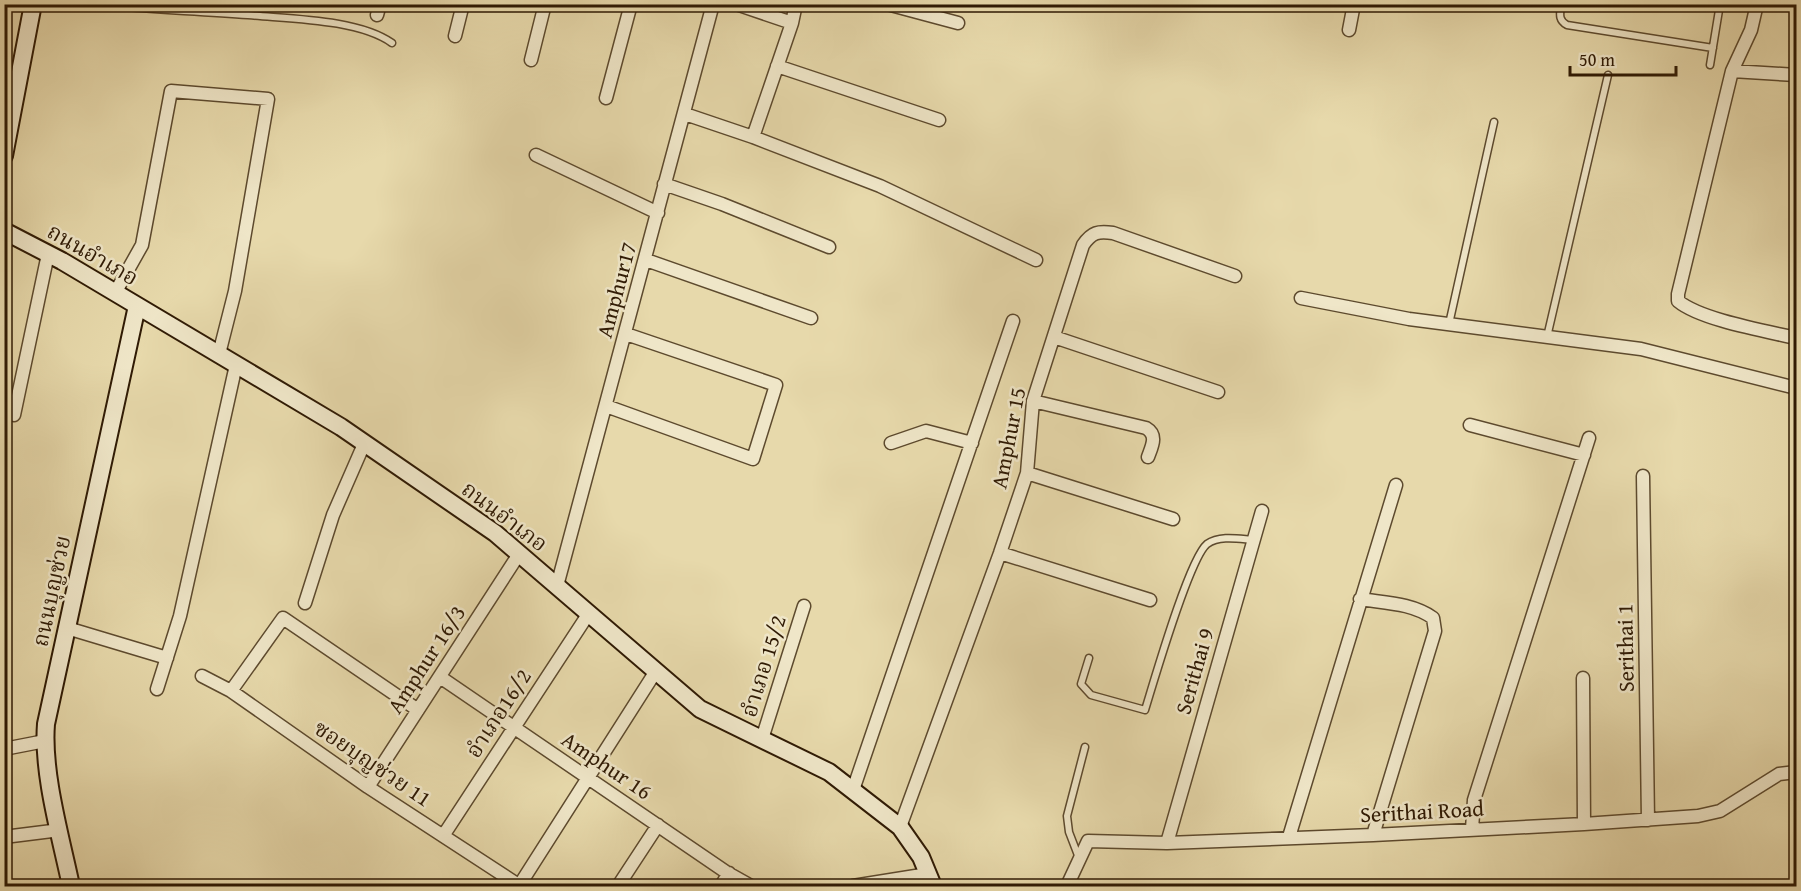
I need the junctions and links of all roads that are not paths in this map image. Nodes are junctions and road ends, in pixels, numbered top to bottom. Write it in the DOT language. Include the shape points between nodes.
graph roads {
  1 [pos="33,4"];
  2 [pos="87,4"];
  3 [pos="463,4"];
  4 [pos="545,4"];
  5 [pos="631,4"];
  6 [pos="713,4"];
  7 [pos="736,4"];
  8 [pos="796,4"];
  9 [pos="887,4"];
  10 [pos="1354,4"];
  11 [pos="1561,4"];
  12 [pos="1756,4"];
  13 [pos="1719,5"];
  14 [pos="792,23"];
  15 [pos="958,23"];
  16 [pos="1349,30"];
  17 [pos="455,36"];
  18 [pos="392,43"];
  19 [pos="1713,48"];
  20 [pos="531,60"];
  21 [pos="1710,65"];
  22 [pos="777,66"];
  23 [pos="1732,71"];
  24 [pos="1608,75"];
  25 [pos="1797,75"];
  26 [pos="606,98"];
  27 [pos="685,114"];
  28 [pos="939,120"];
  29 [pos="1494,122"];
  30 [pos="753,137"];
  31 [pos="537,155"];
  32 [pos="4,156"];
  33 [pos="664,184"];
  34 [pos="658,213"];
  35 [pos="4,231"];
  36 [pos="829,247"];
  37 [pos="48,254"];
  38 [pos="646,260"];
  39 [pos="1036,260"];
  40 [pos="1235,276"];
  41 [pos="115,292"];
  42 [pos="1301,298"];
  43 [pos="137,306"];
  44 [pos="811,318"];
  45 [pos="1013,321"];
  46 [pos="1448,324"];
  47 [pos="626,334"];
  48 [pos="1054,337"];
  49 [pos="1547,338"];
  50 [pos="1797,338"];
  51 [pos="219,354"];
  52 [pos="236,365"];
  53 [pos="1797,388"];
  54 [pos="1218,392"];
  55 [pos="1033,401"];
  56 [pos="606,406"];
  57 [pos="14,415"];
  58 [pos="1470,425"];
  59 [pos="1589,438"];
  60 [pos="891,443"];
  61 [pos="972,443"];
  62 [pos="364,444"];
  63 [pos="1584,455"];
  64 [pos="1148,457"];
  65 [pos="1027,473"];
  66 [pos="1643,476"];
  67 [pos="1396,485"];
  68 [pos="1262,511"];
  69 [pos="1173,519"];
  70 [pos="1253,540"];
  71 [pos="1000,552"];
  72 [pos="519,554"];
  73 [pos="557,586"];
  74 [pos="1360,599"];
  75 [pos="1150,600"];
  76 [pos="304,603"];
  77 [pos="804,606"];
  78 [pos="589,613"];
  79 [pos="67,628"];
  80 [pos="167,658"];
  81 [pos="1089,658"];
  82 [pos="656,671"];
  83 [pos="202,676"];
  84 [pos="440,677"];
  85 [pos="1583,678"];
  86 [pos="157,689"];
  87 [pos="231,691"];
  88 [pos="418,710"];
  89 [pos="514,727"];
  90 [pos="762,739"];
  91 [pos="45,741"];
  92 [pos="1085,747"];
  93 [pos="4,749"];
  94 [pos="1797,772"];
  95 [pos="588,778"];
  96 [pos="368,787"];
  97 [pos="853,790"];
  98 [pos="1648,820"];
  99 [pos="1584,824"];
  100 [pos="658,825"];
  101 [pos="900,827"];
  102 [pos="1472,829"];
  103 [pos="60,830"];
  104 [pos="1373,835"];
  105 [pos="443,836"];
  106 [pos="4,837"];
  107 [pos="1289,837"];
  108 [pos="1167,843"];
  109 [pos="1079,859"];
  110 [pos="729,873"];
  111 [pos="930,880"];
  112 [pos="71,886"];
  113 [pos="520,886"];
  114 [pos="618,886"];
  115 [pos="721,886"];
  116 [pos="751,886"];
  117 [pos="854,886"];
  118 [pos="1067,886"];
  1 -- 32 [label="street"];
  2 -- 18 [label="lane" via="296,19 368,30"];
  3 -- 17 [label="street"];
  4 -- 20 [label="street"];
  5 -- 26 [label="street"];
  6 -- 27 [label="street, Amphur17"];
  7 -- 14 [label="street"];
  8 -- 14 [label="street"];
  9 -- 15 [label="street"];
  10 -- 16 [label="street"];
  11 -- 19 [label="lane" via="1559,18 1567,25"];
  12 -- 23 [label="street" via="1751,30"];
  13 -- 19 [label="lane"];
  14 -- 22 [label="street"];
  19 -- 21 [label="lane"];
  22 -- 28 [label="street"];
  22 -- 30 [label="street"];
  23 -- 25 [label="street"];
  23 -- 50 [label="street" via="1678,301 1686,308 1740,325"];
  24 -- 49 [label="lane"];
  27 -- 30 [label="street"];
  27 -- 33 [label="street, Amphur17"];
  29 -- 46 [label="lane"];
  30 -- 39 [label="street" via="880,186"];
  31 -- 34 [label="street"];
  33 -- 34 [label="street, Amphur17"];
  33 -- 36 [label="street"];
  34 -- 38 [label="street, Amphur17"];
  35 -- 37 [label="street, ถนนอำเภอ"];
  37 -- 41 [label="street, ถนนอำเภอ"];
  37 -- 57 [label="street"];
  38 -- 44 [label="street"];
  38 -- 47 [label="street, Amphur17"];
  40 -- 48 [label="street, Amphur 15" via="1099,231 1083,245"];
  41 -- 43 [label="street, ถนนอำเภอ"];
  41 -- 51 [label="street" via="142,245 171,91 268,99 235,291"];
  42 -- 46 [label="street"];
  43 -- 51 [label="street, ถนนอำเภอ"];
  43 -- 79 [label="street, ถนนบุญช่วย"];
  45 -- 61 [label="street"];
  46 -- 49 [label="street"];
  47 -- 56 [label="street, Amphur17"];
  47 -- 56 [label="street" via="776,385 753,459"];
  48 -- 54 [label="street"];
  48 -- 55 [label="street, Amphur 15"];
  49 -- 53 [label="street" via="1641,350"];
  51 -- 52 [label="street, ถนนอำเภอ"];
  52 -- 62 [label="street, ถนนอำเภอ"];
  52 -- 80 [label="street" via="180,616"];
  55 -- 64 [label="street" via="1146,428 1154,436"];
  55 -- 65 [label="street, Amphur 15"];
  56 -- 73 [label="street, Amphur17"];
  58 -- 63 [label="street"];
  59 -- 63 [label="street"];
  60 -- 61 [label="street" via="926,431"];
  61 -- 97 [label="street"];
  62 -- 72 [label="street, ถนนอำเภอ" via="495,533"];
  62 -- 76 [label="street" via="333,515"];
  63 -- 102 [label="street" via="1474,800"];
  65 -- 69 [label="street"];
  65 -- 71 [label="street, Amphur 15"];
  66 -- 98 [label="street, Serithai 1"];
  67 -- 74 [label="street"];
  68 -- 70 [label="street, Serithai 9"];
  70 -- 81 [label="lane" via="1223,538 1207,544 1191,570 1145,710 1091,695 1081,684"];
  70 -- 108 [label="street, Serithai 9"];
  71 -- 75 [label="street"];
  71 -- 101 [label="street, Amphur 15"];
  72 -- 73 [label="street, ถนนอำเภอ"];
  72 -- 84 [label="street, Amphur 16/3"];
  73 -- 78 [label="street, ถนนอำเภอ"];
  74 -- 104 [label="street" via="1422,610 1432,618 1435,631"];
  74 -- 107 [label="street"];
  77 -- 90 [label="street, อำเภอ 15/2"];
  78 -- 82 [label="street, ถนนอำเภอ"];
  78 -- 89 [label="street, อำเภอ16/2"];
  79 -- 80 [label="street"];
  79 -- 91 [label="street, ถนนบุญช่วย"];
  80 -- 86 [label="street"];
  82 -- 90 [label="street, ถนนอำเภอ" via="700,709"];
  82 -- 95 [label="street"];
  83 -- 87 [label="street, ซอยบุญช่วย 11"];
  84 -- 88 [label="street, Amphur 16/3"];
  84 -- 89 [label="street, Amphur 16"];
  85 -- 99 [label="street"];
  87 -- 88 [label="street" via="283,618"];
  87 -- 96 [label="street, ซอยบุญช่วย 11"];
  88 -- 96 [label="street, Amphur 16/3"];
  89 -- 95 [label="street, Amphur 16"];
  89 -- 105 [label="street, อำเภอ16/2"];
  90 -- 97 [label="street, ถนนอำเภอ" via="829,772"];
  91 -- 93 [label="street"];
  91 -- 103 [label="street, ถนนบุญช่วย"];
  92 -- 109 [label="lane" via="1067,816"];
  94 -- 98 [label="street, Serithai Road" via="1779,774 1720,811"];
  95 -- 100 [label="street, Amphur 16"];
  95 -- 113 [label="street"];
  96 -- 105 [label="street, ซอยบุญช่วย 11"];
  97 -- 101 [label="street, ถนนอำเภอ"];
  98 -- 99 [label="street, Serithai Road"];
  99 -- 102 [label="street, Serithai Road"];
  100 -- 110 [label="street, Amphur 16"];
  100 -- 114 [label="street"];
  101 -- 111 [label="street, ถนนอำเภอ" via="921,857"];
  102 -- 104 [label="street, Serithai Road"];
  103 -- 106 [label="street"];
  103 -- 112 [label="street, ถนนบุญช่วย"];
  104 -- 107 [label="street, Serithai Road"];
  105 -- 113 [label="street, ซอยบุญช่วย 11"];
  107 -- 108 [label="street, Serithai Road"];
  108 -- 109 [label="street, Serithai Road" via="1088,841"];
  109 -- 118 [label="street, Serithai Road"];
  110 -- 115 [label="street"];
  110 -- 116 [label="street, Amphur 16"];
  111 -- 117 [label="street"];
}
